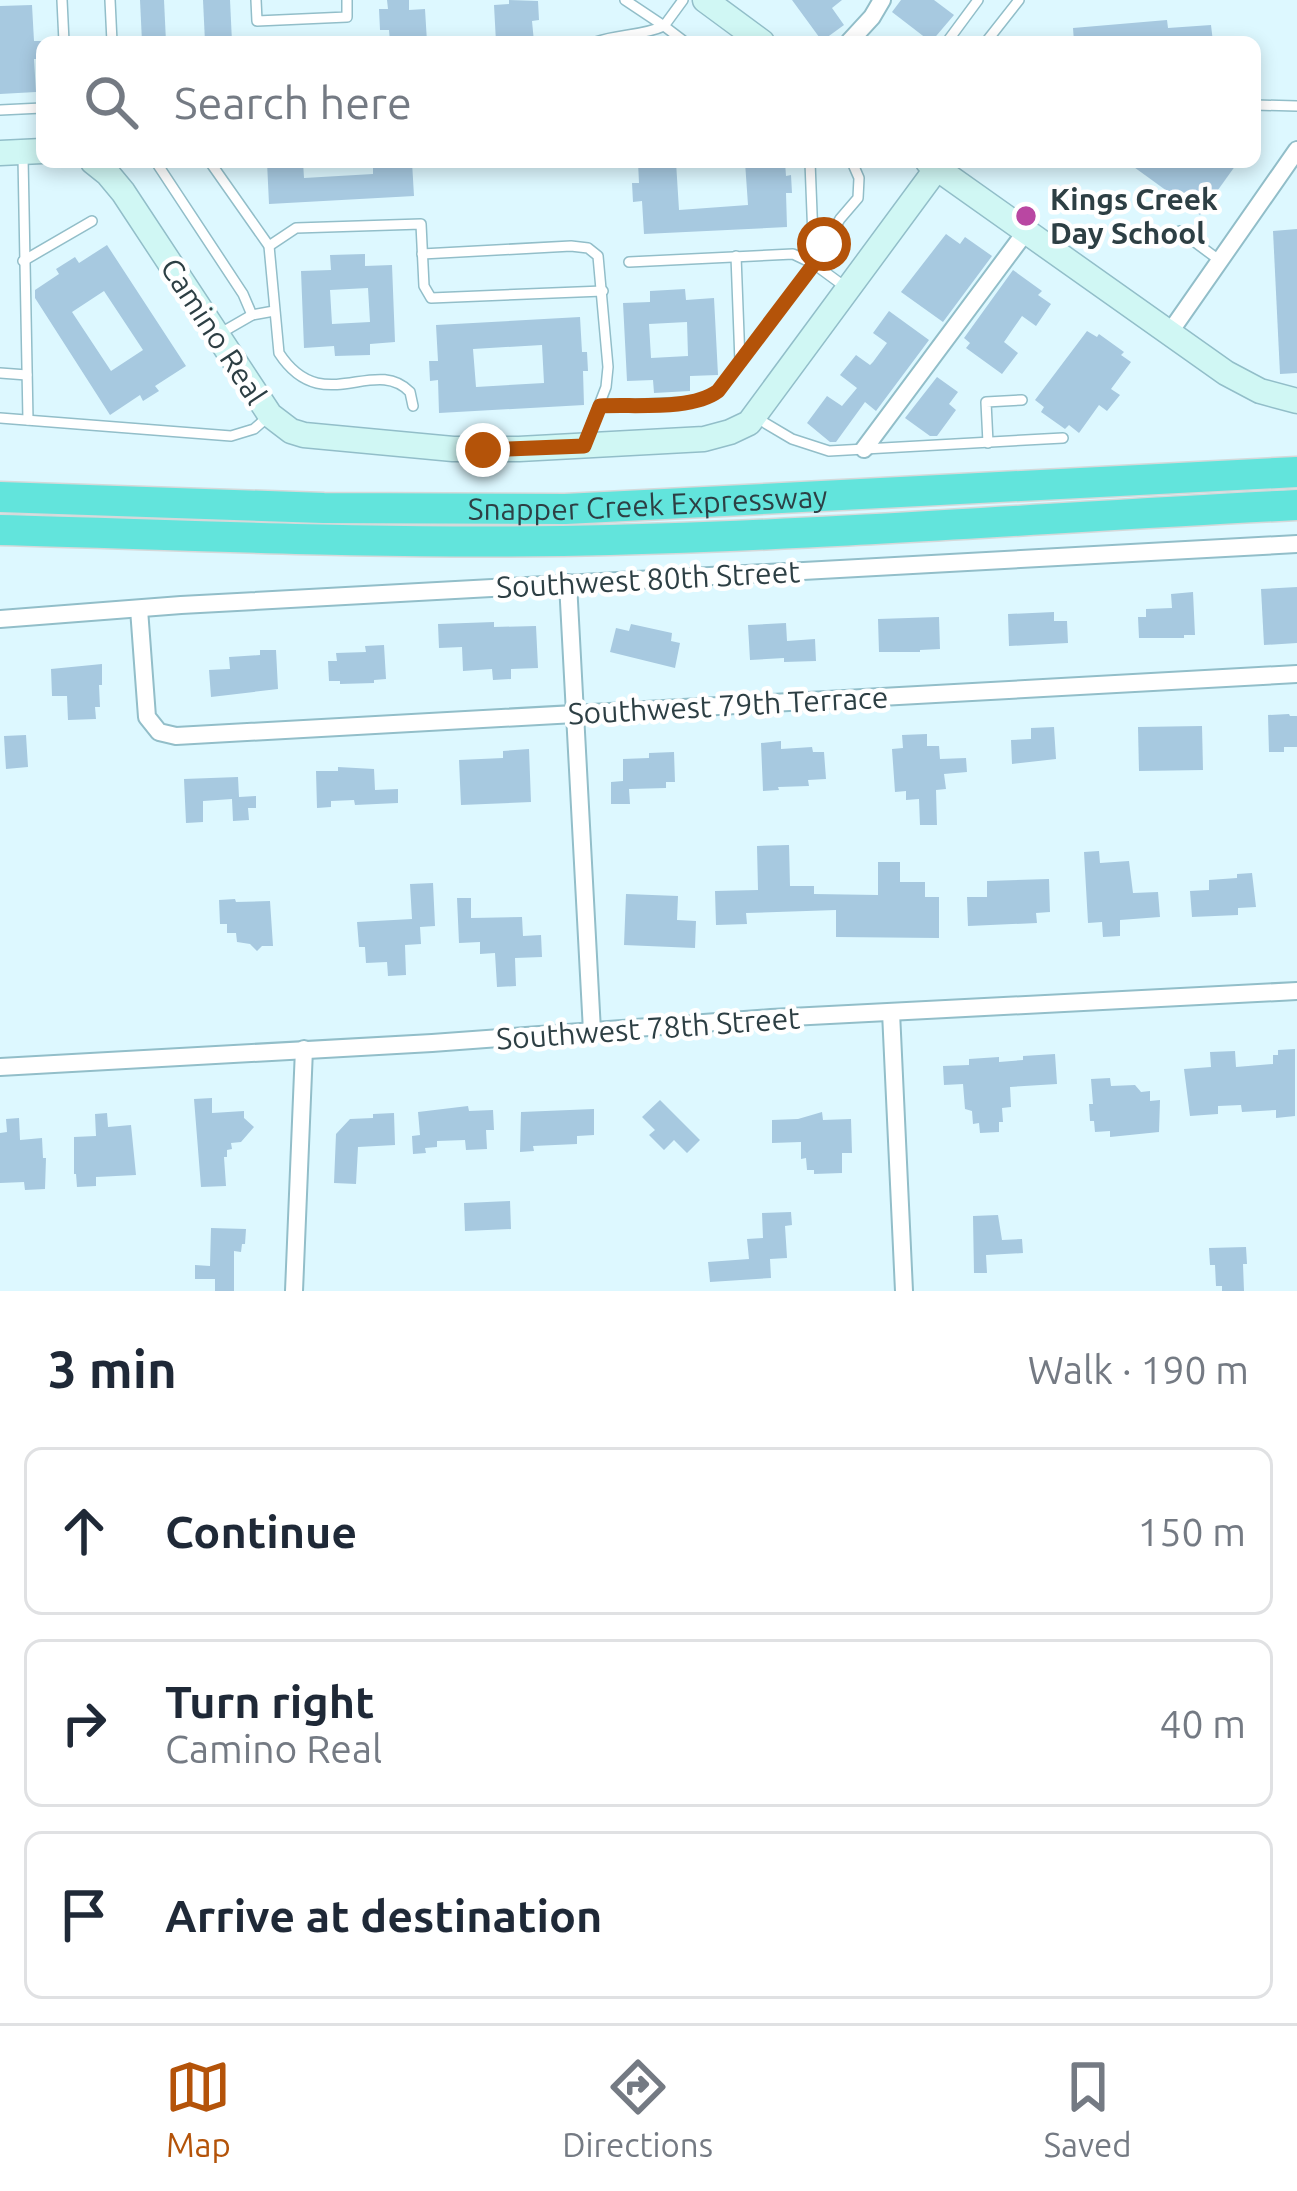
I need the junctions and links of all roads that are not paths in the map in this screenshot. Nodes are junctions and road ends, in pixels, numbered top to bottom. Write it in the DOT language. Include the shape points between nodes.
graph roads {
  1 [pos="62,0"];
  2 [pos="110,0"];
  3 [pos="256,0"];
  4 [pos="346,0"];
  5 [pos="625,0"];
  6 [pos="683,0"];
  7 [pos="705,0"];
  8 [pos="882,0"];
  9 [pos="978,0"];
  10 [pos="1019,0"];
  11 [pos="664,26"];
  12 [pos="64,36"];
  13 [pos="112,36"];
  14 [pos="625,36"];
  15 [pos="678,36"];
  16 [pos="754,36"];
  17 [pos="855,36"];
  18 [pos="951,36"];
  19 [pos="991,36"];
  20 [pos="1261,105"];
  21 [pos="1297,106"];
  22 [pos="36,108"];
  23 [pos="0,110"];
  24 [pos="1297,150"];
  25 [pos="22,152"];
  26 [pos="100,168"];
  27 [pos="160,168"];
  28 [pos="214,168"];
  29 [pos="810,168"];
  30 [pos="855,168"];
  31 [pos="933,168"];
  32 [pos="942,168"];
  33 [pos="92,221"];
  34 [pos="1027,230"];
  35 [pos="1180,231"];
  36 [pos="268,246"];
  37 [pos="422,254"];
  38 [pos="736,256"];
  39 [pos="23,261"];
  40 [pos="1221,261"];
  41 [pos="629,262"];
  42 [pos="814,264"];
  43 [pos="848,289"];
  44 [pos="603,291"];
  45 [pos="274,310"];
  46 [pos="252,315"];
  47 [pos="1170,332"];
  48 [pos="217,335"];
  49 [pos="740,362"];
  50 [pos="0,374"];
  51 [pos="27,375"];
  52 [pos="1022,400"];
  53 [pos="1297,401"];
  54 [pos="413,406"];
  55 [pos="600,406"];
  56 [pos="270,415"];
  57 [pos="754,417"];
  58 [pos="0,418"];
  59 [pos="28,420"];
  60 [pos="1063,438"];
  61 [pos="988,443"];
  62 [pos="584,446"];
  63 [pos="864,449"];
  64 [pos="1297,472"];
  65 [pos="0,497"];
  66 [pos="1297,505"];
  67 [pos="0,530"];
  68 [pos="1297,544"];
  69 [pos="568,583"];
  70 [pos="139,609"];
  71 [pos="0,619"];
  72 [pos="1297,674"];
  73 [pos="574,714"];
  74 [pos="1297,991"];
  75 [pos="891,1012"];
  76 [pos="592,1031"];
  77 [pos="304,1049"];
  78 [pos="0,1066"];
  79 [pos="294,1291"];
  80 [pos="904,1291"];
  1 -- 12 [label="lane"];
  2 -- 13 [label="lane"];
  3 -- 4 [label="lane" via="257,21 347,17"];
  5 -- 11 [label="lane"];
  6 -- 11 [label="lane"];
  7 -- 16 [label="street"];
  8 -- 17 [label="street"];
  9 -- 18 [label="lane"];
  10 -- 19 [label="lane"];
  11 -- 14 [label="lane"];
  11 -- 15 [label="lane"];
  20 -- 21 [label="lane"];
  22 -- 23 [label="lane"];
  24 -- 40 [label="street"];
  25 -- 39 [label="lane"];
  26 -- 48 [label="street, Camino Real"];
  27 -- 46 [label="lane"];
  28 -- 36 [label="lane"];
  29 -- 42 [label="lane"];
  30 -- 42 [label="lane" via="858,198"];
  31 -- 43 [label="street"];
  32 -- 34 [label="street"];
  33 -- 39 [label="lane"];
  34 -- 47 [label="street"];
  34 -- 63 [label="street"];
  35 -- 40 [label="lane"];
  36 -- 37 [label="lane" via="296,228 421,224"];
  36 -- 45 [label="lane"];
  37 -- 44 [label="lane" via="588,248 601,263"];
  37 -- 44 [label="lane" via="424,291 436,299"];
  38 -- 41 [label="lane"];
  38 -- 42 [label="lane" via="793,254"];
  38 -- 49 [label="lane"];
  39 -- 51 [label="lane"];
  40 -- 47 [label="street"];
  42 -- 43 [label="lane"];
  42 -- 49 [label="lane"];
  43 -- 57 [label="street"];
  44 -- 55 [label="lane" via="608,367"];
  45 -- 46 [label="lane"];
  45 -- 54 [label="lane" via="279,353 297,375 323,384 400,383"];
  46 -- 48 [label="lane"];
  47 -- 53 [label="street" via="1243,383"];
  48 -- 56 [label="street, Camino Real"];
  49 -- 55 [label="lane" via="701,400"];
  50 -- 51 [label="lane"];
  51 -- 59 [label="lane"];
  52 -- 61 [label="lane" via="986,402"];
  55 -- 62 [label="lane"];
  56 -- 59 [label="lane" via="231,436"];
  56 -- 62 [label="street, Camino Real" via="291,430 338,440 483,450"];
  57 -- 62 [label="street, Camino Real" via="704,439"];
  57 -- 63 [label="lane" via="811,448"];
  58 -- 59 [label="lane"];
  60 -- 61 [label="lane"];
  61 -- 63 [label="lane"];
  64 -- 65 [label="highway, Snapper Creek Expressway" via="565,508"];
  66 -- 67 [label="highway, Snapper Creek Expressway" via="566,541"];
  68 -- 69 [label="street, Southwest 80th Street"];
  69 -- 70 [label="street, Southwest 80th Street"];
  69 -- 73 [label="street"];
  70 -- 71 [label="street, Southwest 80th Street"];
  70 -- 73 [label="street, Southwest 79th Terrace" via="145,707 159,732"];
  72 -- 73 [label="street, Southwest 79th Terrace"];
  73 -- 76 [label="street"];
  74 -- 75 [label="street, Southwest 78th Street"];
  75 -- 76 [label="street, Southwest 78th Street"];
  75 -- 80 [label="street"];
  76 -- 77 [label="street, Southwest 78th Street"];
  77 -- 78 [label="street, Southwest 78th Street"];
  77 -- 79 [label="street"];
}
